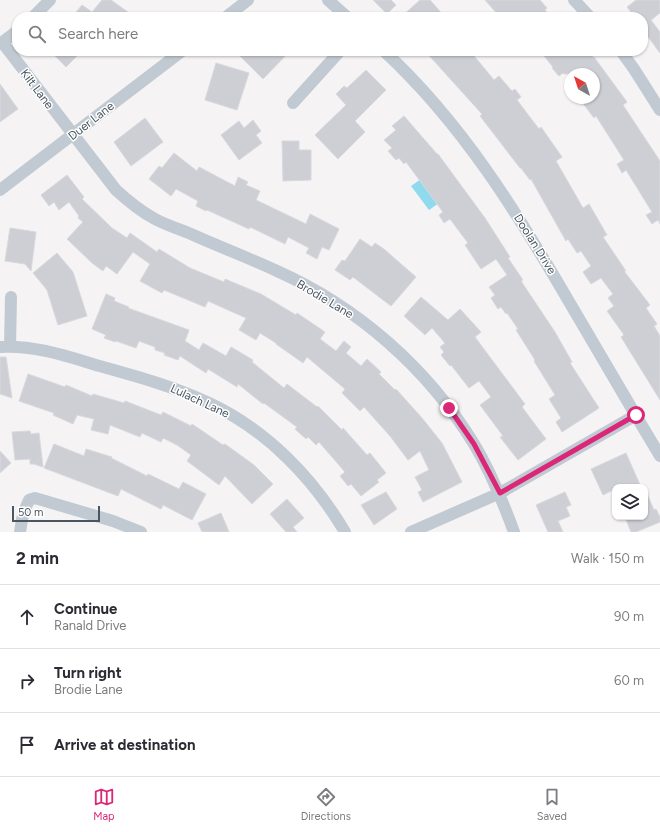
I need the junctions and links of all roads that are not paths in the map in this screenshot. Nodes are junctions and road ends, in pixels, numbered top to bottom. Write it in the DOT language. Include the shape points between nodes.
graph roads {
  1 [pos="50,0"];
  2 [pos="248,0"];
  3 [pos="328,0"];
  4 [pos="574,0"];
  5 [pos="39,12"];
  6 [pos="232,12"];
  7 [pos="341,12"];
  8 [pos="585,12"];
  9 [pos="12,35"];
  10 [pos="1,43"];
  11 [pos="176,56"];
  12 [pos="335,56"];
  13 [pos="389,56"];
  14 [pos="625,56"];
  15 [pos="293,103"];
  16 [pos="660,110"];
  17 [pos="73,136"];
  18 [pos="0,190"];
  19 [pos="11,297"];
  20 [pos="5,347"];
  21 [pos="636,415"];
  22 [pos="660,456"];
  23 [pos="500,493"];
  24 [pos="20,532"];
  25 [pos="141,532"];
  26 [pos="345,532"];
  27 [pos="412,532"];
  28 [pos="514,532"];
  1 -- 5 [label="street"];
  2 -- 6 [label="street"];
  3 -- 7 [label="street"];
  4 -- 8 [label="street"];
  9 -- 10 [label="street"];
  10 -- 17 [label="street, Kilt Lane"];
  11 -- 17 [label="street, Duer Lane"];
  12 -- 15 [label="street"];
  13 -- 21 [label="street, Doolan Drive" via="453,126 480,160 534,242"];
  14 -- 16 [label="street"];
  17 -- 18 [label="street, Duer Lane"];
  17 -- 23 [label="street, Brodie Lane" via="116,190 133,205 155,219 305,285 339,305 395,348 449,408 474,444"];
  19 -- 20 [label="street, Lulach Lane"];
  20 -- 26 [label="street, Lulach Lane" via="34,348 60,354 162,384 210,403 259,433 301,471"];
  21 -- 22 [label="street, Doolan Drive"];
  21 -- 23 [label="street"];
  23 -- 27 [label="street"];
  23 -- 28 [label="street, Brodie Lane"];
  24 -- 25 [label="street" via="29,500 35,498"];
}
